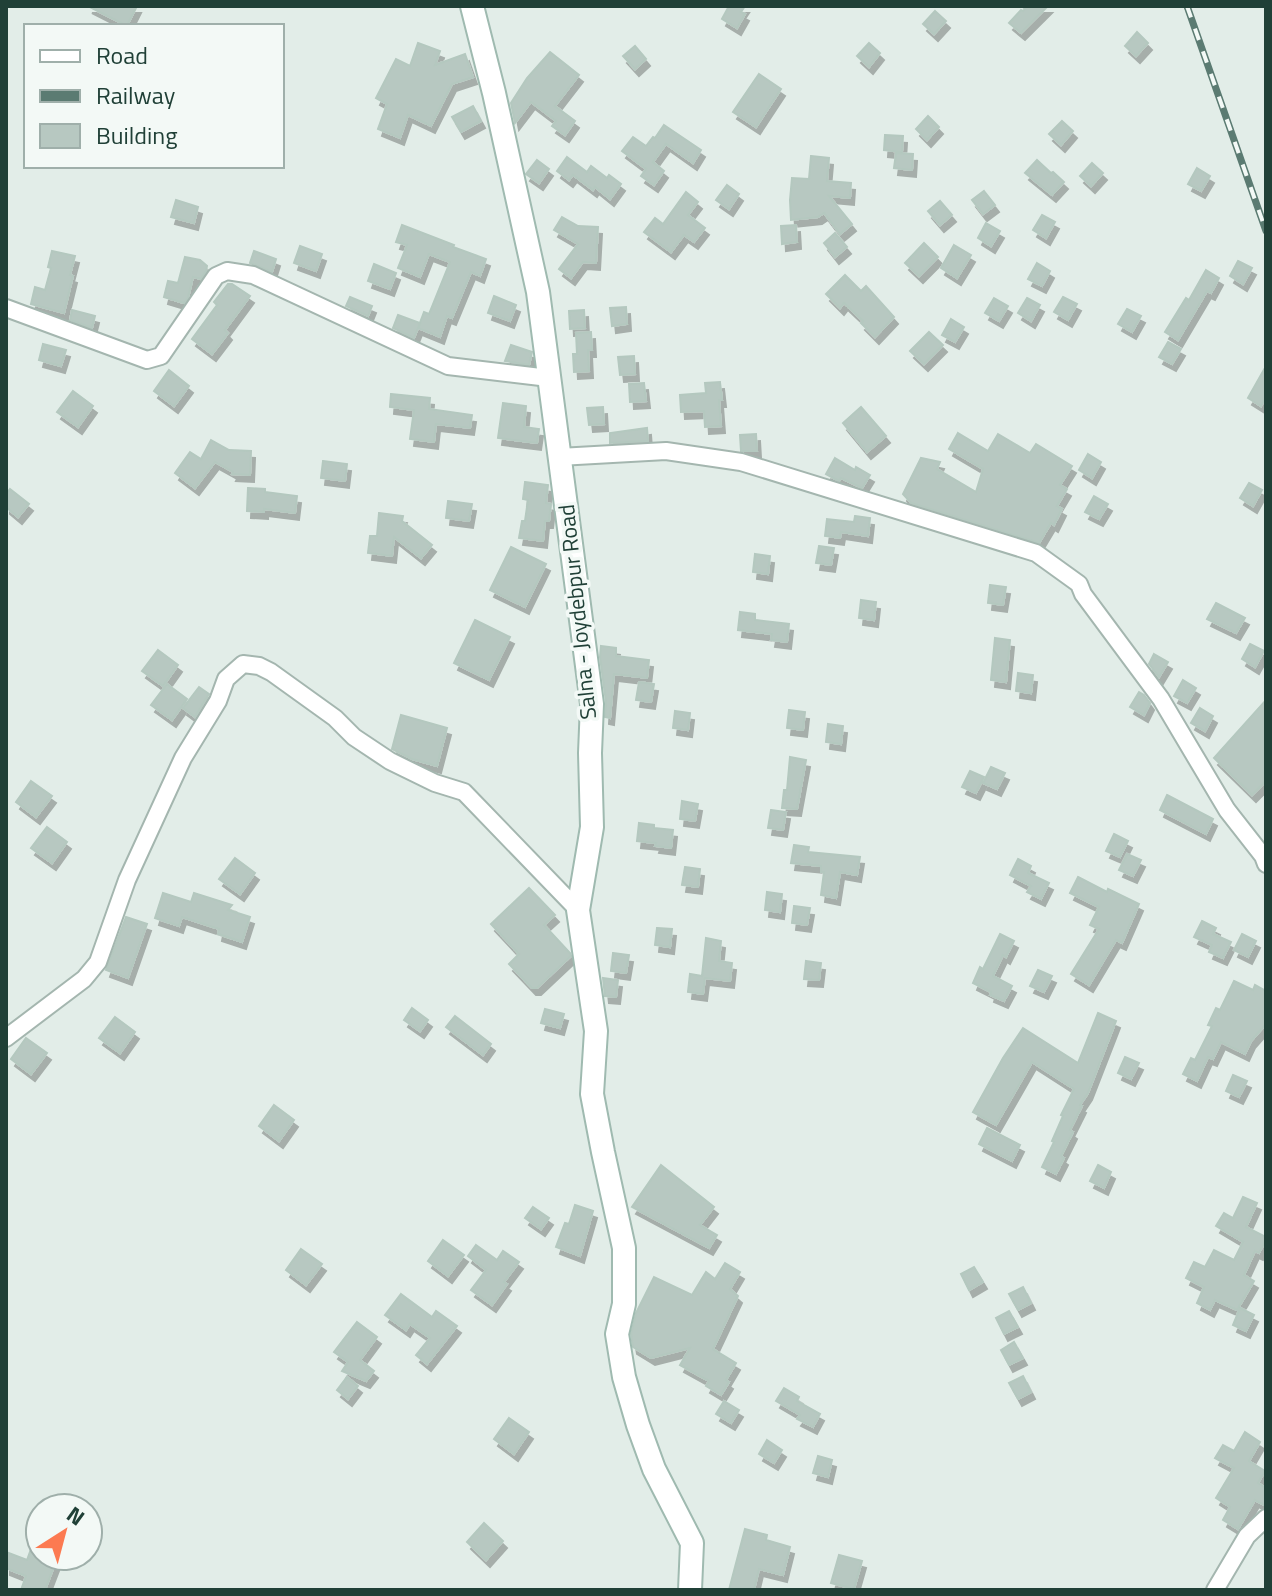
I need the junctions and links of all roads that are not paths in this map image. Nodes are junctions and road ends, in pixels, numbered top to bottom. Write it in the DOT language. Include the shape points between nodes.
graph roads {
  1 [pos="472,6"];
  2 [pos="6,308"];
  3 [pos="549,378"];
  4 [pos="559,457"];
  5 [pos="1266,864"];
  6 [pos="578,910"];
  7 [pos="6,1038"];
  8 [pos="1266,1518"];
  9 [pos="690,1590"];
  10 [pos="1215,1590"];
  1 -- 3 [label="main road, Salna - Joydebpur Road" via="538,292"];
  2 -- 3 [label="street" via="147,360 161,356 216,276 227,271 253,275 448,366"];
  3 -- 4 [label="main road, Salna - Joydebpur Road"];
  4 -- 5 [label="street" via="666,451 741,462 1036,553 1079,584 1161,699"];
  4 -- 6 [label="main road, Salna - Joydebpur Road" via="592,704 592,827"];
  6 -- 7 [label="street" via="464,792 390,761 271,672 243,664 226,679 183,758 127,880 98,962 84,979"];
  6 -- 9 [label="main road, Salna - Joydebpur Road" via="596,1031 592,1094 624,1248 624,1304 617,1334 638,1425 692,1543"];
  8 -- 10 [label="street" via="1247,1536"];
}
